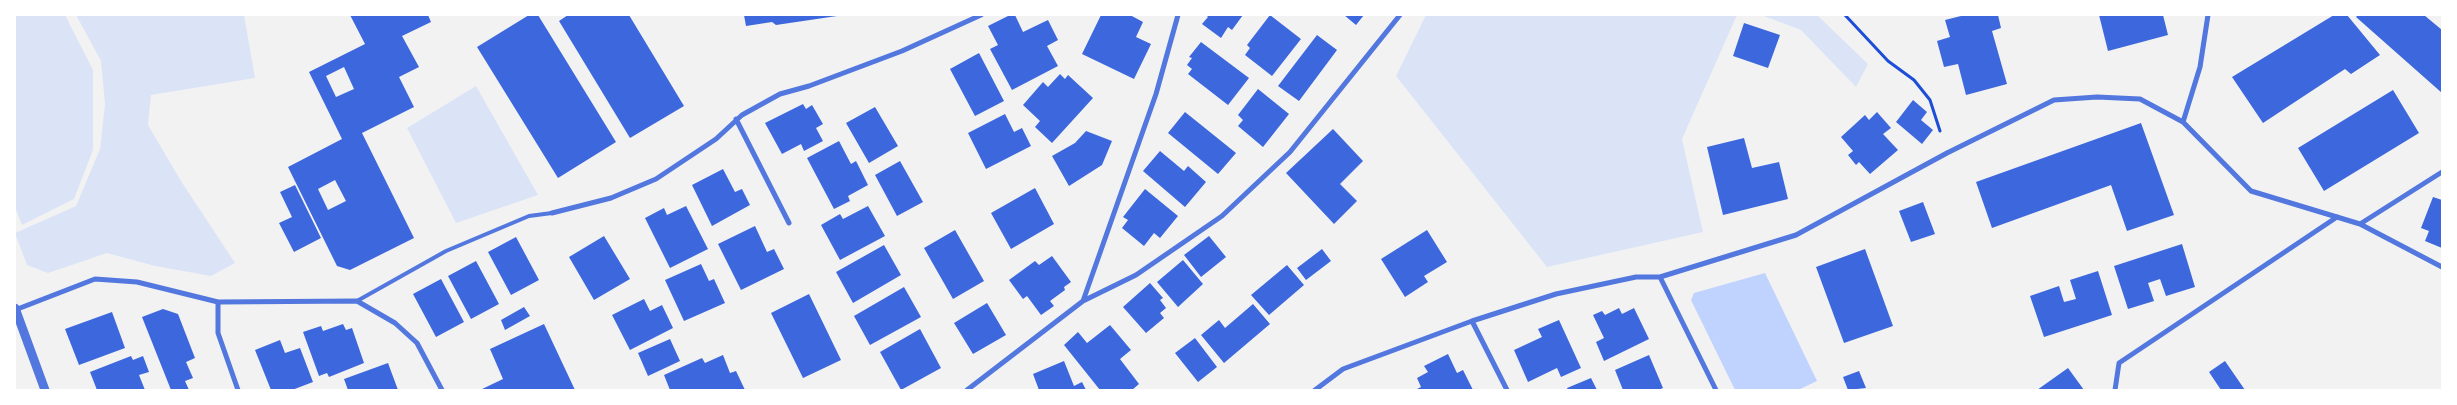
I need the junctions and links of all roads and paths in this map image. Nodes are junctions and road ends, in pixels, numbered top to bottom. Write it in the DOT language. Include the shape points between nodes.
graph roads {
  1 [pos="981,15"];
  2 [pos="1178,15"];
  3 [pos="1400,15"];
  4 [pos="1845,15"];
  5 [pos="2208,15"];
  6 [pos="736,120"];
  7 [pos="2182,122"];
  8 [pos="1947,153"];
  9 [pos="2442,172"];
  10 [pos="552,213"];
  11 [pos="2337,217"];
  12 [pos="789,223"];
  13 [pos="2360,224"];
  14 [pos="2442,267"];
  15 [pos="1660,277"];
  16 [pos="357,301"];
  17 [pos="1083,301"];
  18 [pos="218,302"];
  19 [pos="15,309"];
  20 [pos="1472,321"];
  21 [pos="45,390"];
  22 [pos="238,390"];
  23 [pos="442,390"];
  24 [pos="968,390"];
  25 [pos="1315,390"];
  26 [pos="1507,390"];
  27 [pos="1716,390"];
  28 [pos="2115,390"];
  1 -- 6 [label="street" via="902,51 780,94"];
  2 -- 17 [label="street" via="1156,94"];
  3 -- 17 [label="street" via="1290,152 1222,216 1136,275"];
  4 -- 8 [label="path" via="1888,61 1914,80 1930,100"];
  5 -- 7 [label="street" via="2200,67"];
  6 -- 10 [label="street" via="716,139 656,179 611,198"];
  6 -- 12 [label="street"];
  7 -- 8 [label="street" via="2140,99 2054,100"];
  7 -- 11 [label="street" via="2251,191"];
  8 -- 15 [label="street" via="1796,235"];
  9 -- 13 [label="street"];
  10 -- 16 [label="lane" via="529,216 446,251"];
  11 -- 13 [label="street"];
  11 -- 28 [label="street" via="2119,363"];
  13 -- 14 [label="street"];
  15 -- 20 [label="street" via="1636,277 1556,294"];
  15 -- 27 [label="street"];
  16 -- 18 [label="street"];
  16 -- 23 [label="street" via="395,323 417,343"];
  17 -- 24 [label="street"];
  18 -- 19 [label="street" via="137,282 95,279"];
  18 -- 22 [label="street" via="218,333"];
  19 -- 21 [label="street"];
  20 -- 25 [label="street" via="1343,369"];
  20 -- 26 [label="street"];
}
